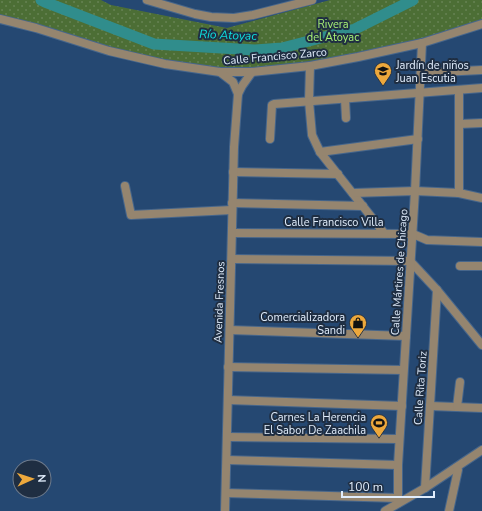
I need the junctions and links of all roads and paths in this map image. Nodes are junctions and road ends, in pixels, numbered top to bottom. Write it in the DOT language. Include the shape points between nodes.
graph roads {
  1 [pos="147,0"];
  2 [pos="310,1"];
  3 [pos="0,19"];
  4 [pos="482,24"];
  5 [pos="422,43"];
  6 [pos="310,66"];
  7 [pos="482,70"];
  8 [pos="220,72"];
  9 [pos="252,72"];
  10 [pos="421,73"];
  11 [pos="482,88"];
  12 [pos="459,90"];
  13 [pos="420,93"];
  14 [pos="238,94"];
  15 [pos="345,99"];
  16 [pos="309,100"];
  17 [pos="346,118"];
  18 [pos="482,123"];
  19 [pos="459,124"];
  20 [pos="270,139"];
  21 [pos="418,139"];
  22 [pos="320,152"];
  23 [pos="233,172"];
  24 [pos="338,174"];
  25 [pos="125,186"];
  26 [pos="415,191"];
  27 [pos="353,193"];
  28 [pos="459,193"];
  29 [pos="482,198"];
  30 [pos="363,206"];
  31 [pos="232,207"];
  32 [pos="232,233"];
  33 [pos="384,233"];
  34 [pos="412,234"];
  35 [pos="482,242"];
  36 [pos="232,259"];
  37 [pos="410,261"];
  38 [pos="460,266"];
  39 [pos="482,266"];
  40 [pos="437,290"];
  41 [pos="230,330"];
  42 [pos="406,336"];
  43 [pos="482,345"];
  44 [pos="228,367"];
  45 [pos="403,370"];
  46 [pos="460,382"];
  47 [pos="228,400"];
  48 [pos="402,406"];
  49 [pos="430,406"];
  50 [pos="457,407"];
  51 [pos="482,408"];
  52 [pos="227,437"];
  53 [pos="399,439"];
  54 [pos="482,450"];
  55 [pos="227,460"];
  56 [pos="398,465"];
  57 [pos="457,467"];
  58 [pos="425,488"];
  59 [pos="226,493"];
  60 [pos="398,500"];
  61 [pos="225,511"];
  62 [pos="385,511"];
  63 [pos="449,511"];
  1 -- 2 [label="street" via="195,14 234,18"];
  3 -- 8 [label="street, Calle Francisco Zarco" via="158,63"];
  4 -- 5 [label="street, Calle Francisco Zarco"];
  5 -- 6 [label="street, Calle Francisco Zarco"];
  5 -- 10 [label="street, Calle Mártires de Chicago"];
  6 -- 9 [label="street, Calle Francisco Zarco"];
  6 -- 16 [label="street"];
  7 -- 10 [label="street"];
  8 -- 9 [label="street, Calle Francisco Zarco"];
  8 -- 14 [label="street" via="233,82"];
  9 -- 14 [label="street, Avenida Fresnos"];
  10 -- 13 [label="street, Calle Mártires de Chicago"];
  11 -- 12 [label="street"];
  12 -- 13 [label="street"];
  12 -- 19 [label="street"];
  13 -- 15 [label="street"];
  13 -- 21 [label="street, Calle Mártires de Chicago"];
  14 -- 23 [label="street, Avenida Fresnos"];
  15 -- 16 [label="street"];
  15 -- 17 [label="street"];
  16 -- 20 [label="street" via="272,105"];
  16 -- 22 [label="street" via="312,135"];
  18 -- 19 [label="street"];
  19 -- 28 [label="street"];
  21 -- 22 [label="street"];
  21 -- 26 [label="street, Calle Mártires de Chicago"];
  22 -- 24 [label="street"];
  23 -- 24 [label="street"];
  23 -- 31 [label="street, Avenida Fresnos"];
  24 -- 27 [label="street"];
  25 -- 31 [label="street" via="131,215"];
  26 -- 27 [label="street"];
  26 -- 28 [label="street"];
  26 -- 34 [label="street, Calle Mártires de Chicago"];
  27 -- 30 [label="street"];
  28 -- 29 [label="street"];
  30 -- 31 [label="street"];
  30 -- 33 [label="street"];
  31 -- 32 [label="street, Avenida Fresnos"];
  32 -- 33 [label="street, Calle Francisco Villa"];
  32 -- 36 [label="street, Avenida Fresnos"];
  33 -- 34 [label="street, Calle Francisco Villa"];
  34 -- 35 [label="street, Calle Francisco Villa" via="427,240"];
  34 -- 37 [label="street, Calle Mártires de Chicago"];
  36 -- 37 [label="street"];
  36 -- 41 [label="street, Avenida Fresnos"];
  37 -- 40 [label="street"];
  37 -- 42 [label="street, Calle Mártires de Chicago"];
  38 -- 39 [label="street"];
  40 -- 43 [label="street"];
  40 -- 49 [label="street, Calle Rita Toriz"];
  41 -- 42 [label="street"];
  41 -- 44 [label="street, Avenida Fresnos"];
  42 -- 45 [label="street, Calle Mártires de Chicago"];
  44 -- 45 [label="street"];
  44 -- 47 [label="street, Avenida Fresnos"];
  45 -- 48 [label="street, Calle Mártires de Chicago"];
  46 -- 50 [label="street"];
  47 -- 48 [label="street"];
  47 -- 52 [label="street, Avenida Fresnos"];
  48 -- 53 [label="street, Calle Mártires de Chicago"];
  49 -- 50 [label="street"];
  49 -- 58 [label="street, Calle Rita Toriz"];
  50 -- 51 [label="street"];
  52 -- 53 [label="street"];
  52 -- 55 [label="street, Avenida Fresnos"];
  53 -- 56 [label="street, Calle Mártires de Chicago"];
  54 -- 57 [label="street"];
  55 -- 56 [label="street"];
  55 -- 59 [label="street, Avenida Fresnos"];
  56 -- 60 [label="street, Calle Mártires de Chicago"];
  57 -- 58 [label="street"];
  57 -- 63 [label="street"];
  58 -- 60 [label="street"];
  59 -- 60 [label="street"];
  59 -- 61 [label="street, Avenida Fresnos"];
  60 -- 62 [label="street"];
}
